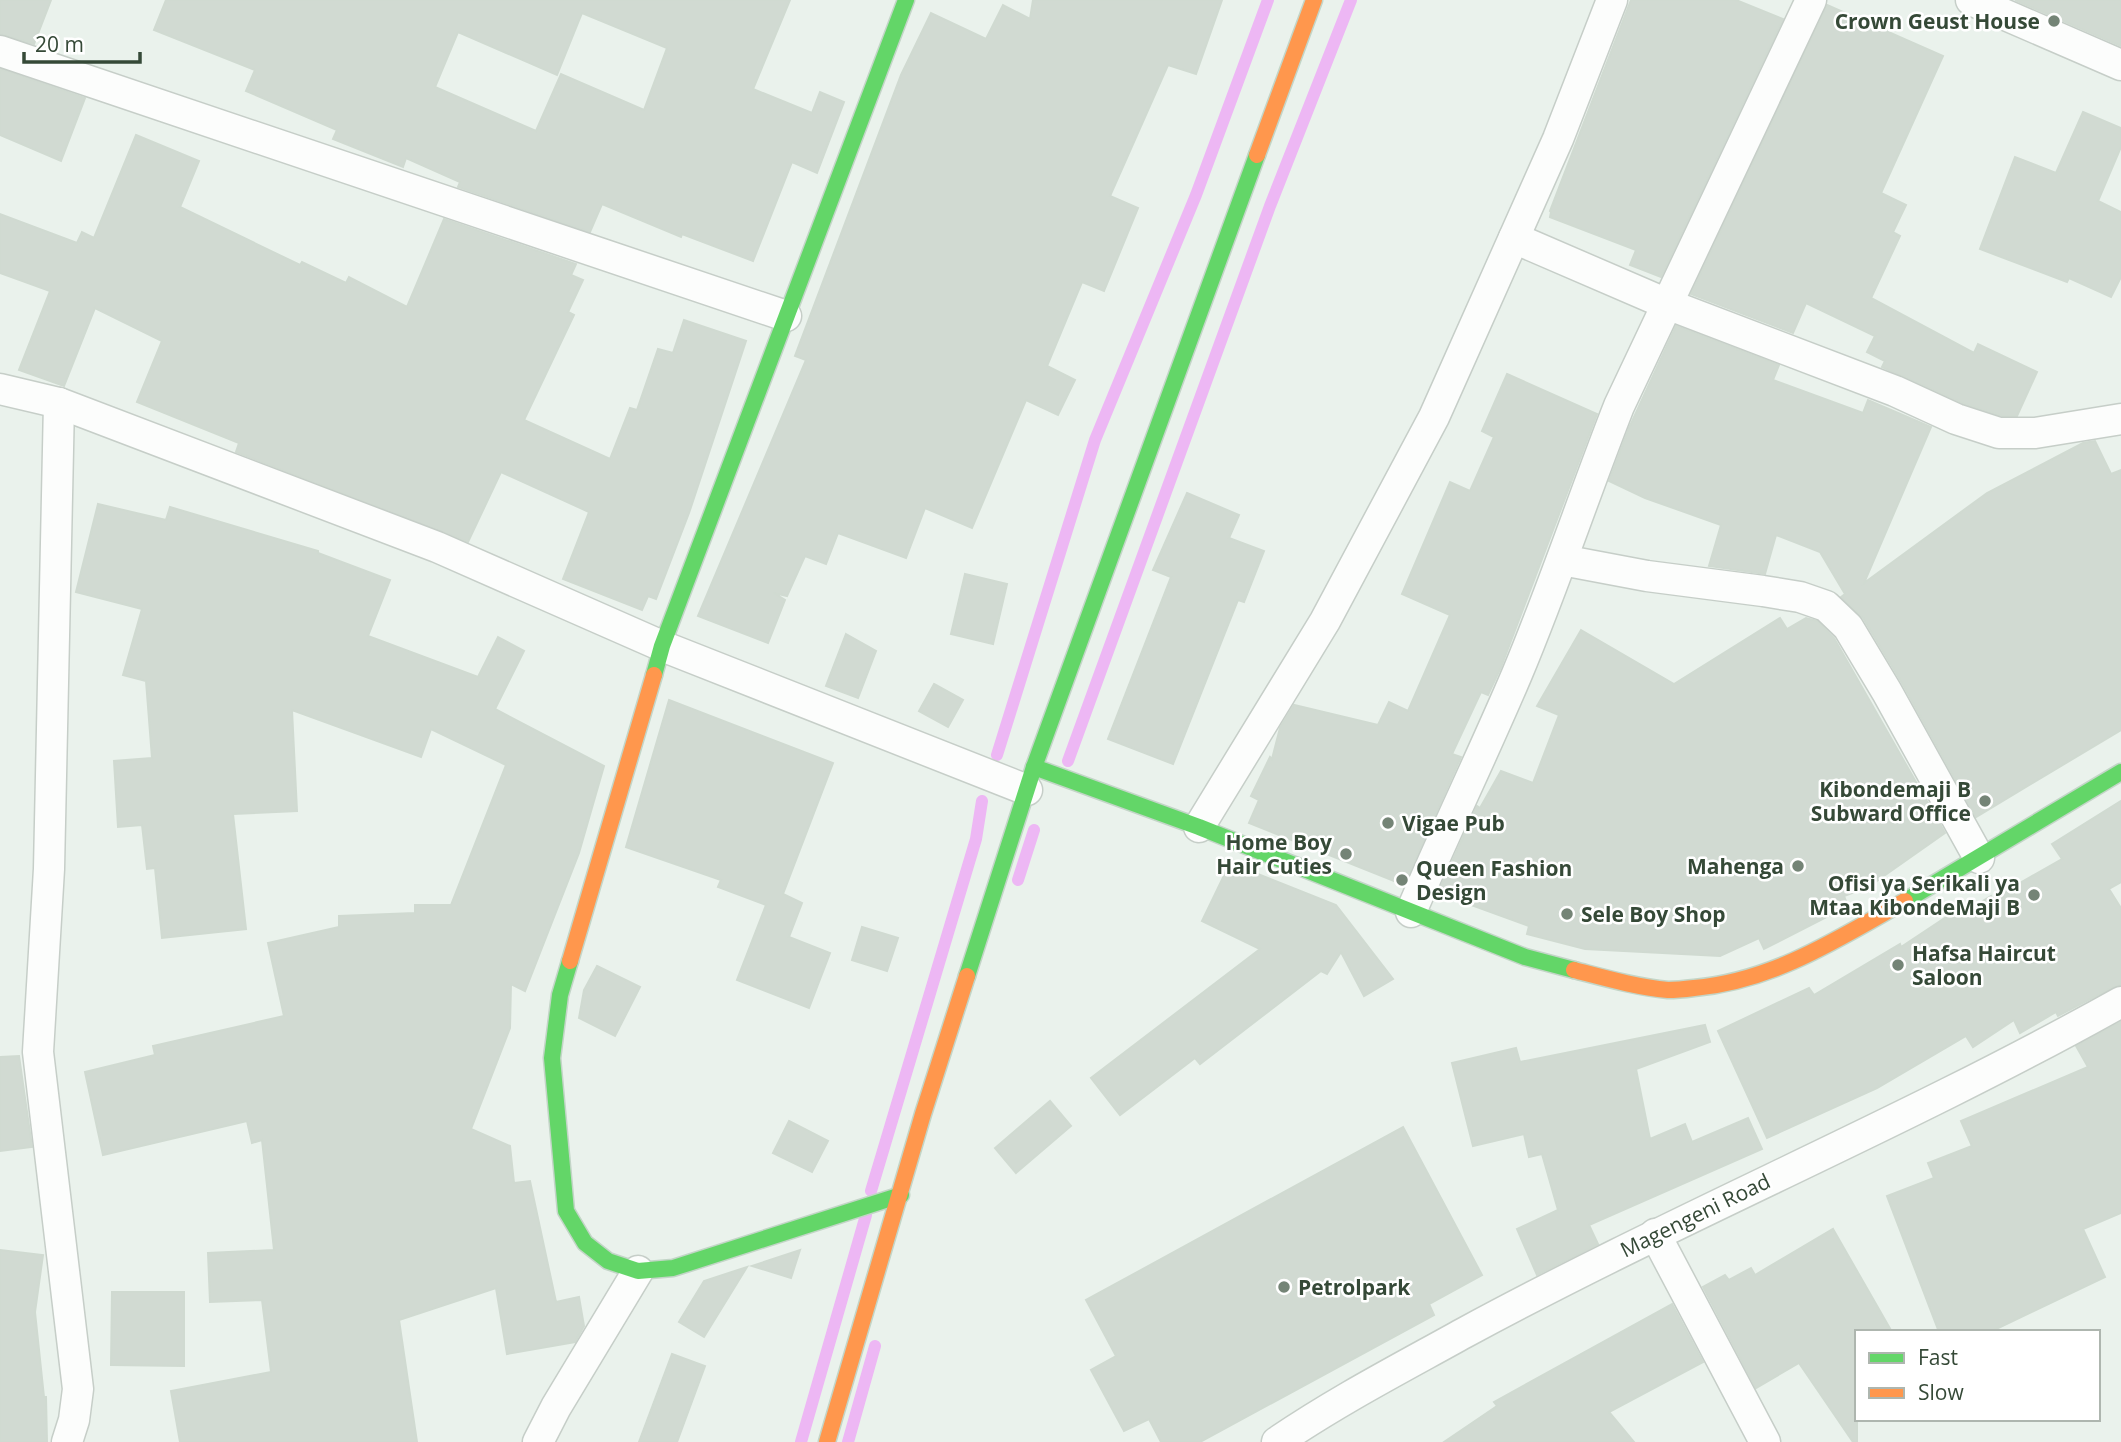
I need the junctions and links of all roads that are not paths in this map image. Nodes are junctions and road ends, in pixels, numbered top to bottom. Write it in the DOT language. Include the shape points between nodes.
graph roads {
  1 [pos="1314,0"];
  2 [pos="1612,0"];
  3 [pos="1811,0"];
  4 [pos="1971,0"];
  5 [pos="904,1"];
  6 [pos="0,51"];
  7 [pos="2121,65"];
  8 [pos="1514,238"];
  9 [pos="1667,304"];
  10 [pos="786,316"];
  11 [pos="0,389"];
  12 [pos="59,403"];
  13 [pos="2121,419"];
  14 [pos="1562,560"];
  15 [pos="662,646"];
  16 [pos="2121,772"];
  17 [pos="1031,778"];
  18 [pos="1199,827"];
  19 [pos="1979,858"];
  20 [pos="1410,912"];
  21 [pos="2121,1002"];
  22 [pos="901,1195"];
  23 [pos="1655,1234"];
  24 [pos="638,1271"];
  25 [pos="66,1442"];
  26 [pos="538,1442"];
  27 [pos="827,1442"];
  28 [pos="1277,1442"];
  29 [pos="1765,1442"];
  1 -- 17 [label="street"];
  2 -- 8 [label="street"];
  3 -- 9 [label="street"];
  4 -- 7 [label="street"];
  5 -- 10 [label="street"];
  6 -- 10 [label="street"];
  8 -- 9 [label="street"];
  8 -- 18 [label="street" via="1434,417 1332,609"];
  9 -- 13 [label="street" via="1999,433 2035,433"];
  9 -- 14 [label="street" via="1614,419"];
  10 -- 15 [label="street"];
  11 -- 12 [label="street"];
  12 -- 15 [label="street" via="437,547"];
  12 -- 25 [label="street" via="48,869 38,1052 78,1389"];
  14 -- 19 [label="street" via="1800,597 1826,606 1848,627"];
  14 -- 20 [label="street" via="1517,675"];
  15 -- 17 [label="street"];
  15 -- 24 [label="street" via="560,995 552,1058 566,1212 585,1243 608,1261"];
  16 -- 19 [label="street"];
  17 -- 18 [label="street"];
  17 -- 22 [label="street"];
  18 -- 20 [label="street"];
  19 -- 20 [label="street" via="1808,956 1717,986 1670,990 1616,981 1525,957"];
  21 -- 23 [label="street, Magengeni Road" via="2030,1053"];
  22 -- 24 [label="street" via="673,1268"];
  22 -- 27 [label="street"];
  23 -- 28 [label="street, Magengeni Road" via="1321,1411"];
  23 -- 29 [label="street"];
  24 -- 26 [label="street"];
}
